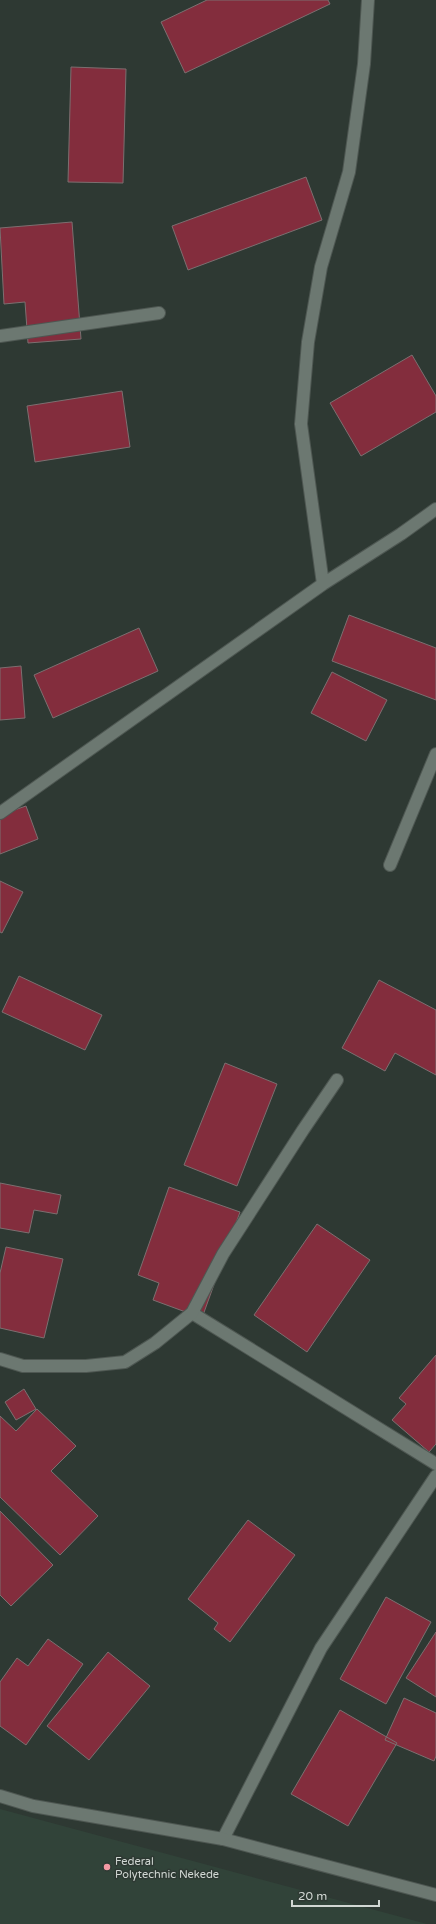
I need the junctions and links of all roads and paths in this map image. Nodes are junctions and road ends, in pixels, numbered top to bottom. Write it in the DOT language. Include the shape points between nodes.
graph roads {
  1 [pos="368,0"];
  2 [pos="159,313"];
  3 [pos="0,336"];
  4 [pos="436,509"];
  5 [pos="322,584"];
  6 [pos="436,754"];
  7 [pos="0,813"];
  8 [pos="390,865"];
  9 [pos="337,1080"];
  10 [pos="192,1313"];
  11 [pos="0,1359"];
  12 [pos="436,1464"];
  13 [pos="436,1476"];
  14 [pos="0,1796"];
  15 [pos="223,1839"];
  16 [pos="436,1895"];
  1 -- 5 [label="street" via="364,64 349,172 321,267 308,342 301,424"];
  2 -- 3 [label="street"];
  4 -- 5 [label="street"];
  5 -- 7 [label="street"];
  6 -- 8 [label="street"];
  9 -- 10 [label="street" via="223,1254"];
  10 -- 11 [label="street" via="155,1343 125,1362 86,1366 23,1366"];
  10 -- 12 [label="street"];
  13 -- 15 [label="street" via="321,1648"];
  14 -- 15 [label="street" via="33,1806"];
  15 -- 16 [label="street"];
}
